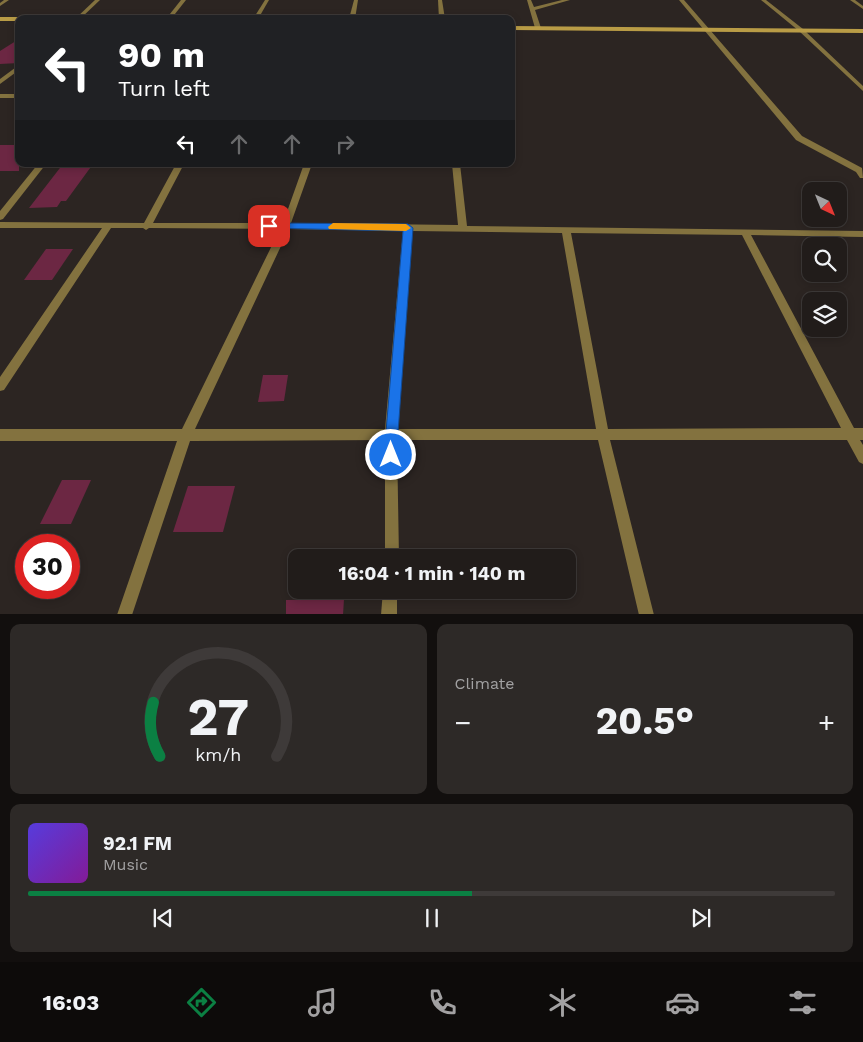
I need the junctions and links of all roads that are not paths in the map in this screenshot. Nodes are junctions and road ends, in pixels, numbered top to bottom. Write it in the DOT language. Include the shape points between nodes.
graph roads {
  1 [pos="7,0"];
  2 [pos="98,0"];
  3 [pos="184,0"];
  4 [pos="267,0"];
  5 [pos="356,0"];
  6 [pos="440,0"];
  7 [pos="529,0"];
  8 [pos="568,0"];
  9 [pos="681,0"];
  10 [pos="763,0"];
  11 [pos="852,0"];
  12 [pos="0,5"];
  13 [pos="863,8"];
  14 [pos="532,9"];
  15 [pos="81,15"];
  16 [pos="171,15"];
  17 [pos="258,15"];
  18 [pos="353,15"];
  19 [pos="442,15"];
  20 [pos="0,18"];
  21 [pos="15,19"];
  22 [pos="515,28"];
  23 [pos="538,28"];
  24 [pos="706,30"];
  25 [pos="800,30"];
  26 [pos="863,31"];
  27 [pos="15,70"];
  28 [pos="0,82"];
  29 [pos="863,89"];
  30 [pos="0,96"];
  31 [pos="15,96"];
  32 [pos="40,167"];
  33 [pos="178,167"];
  34 [pos="307,167"];
  35 [pos="456,167"];
  36 [pos="863,176"];
  37 [pos="0,217"];
  38 [pos="0,225"];
  39 [pos="108,226"];
  40 [pos="286,226"];
  41 [pos="146,227"];
  42 [pos="408,228"];
  43 [pos="462,228"];
  44 [pos="566,230"];
  45 [pos="745,232"];
  46 [pos="863,234"];
  47 [pos="0,386"];
  48 [pos="603,434"];
  49 [pos="849,434"];
  50 [pos="863,434"];
  51 [pos="0,435"];
  52 [pos="391,435"];
  53 [pos="185,436"];
  54 [pos="863,458"];
  55 [pos="392,549"];
  56 [pos="389,599"];
  57 [pos="124,614"];
  58 [pos="388,614"];
  59 [pos="647,614"];
  1 -- 12 [label="street"];
  2 -- 15 [label="street"];
  3 -- 16 [label="street"];
  4 -- 17 [label="street"];
  5 -- 18 [label="street"];
  6 -- 19 [label="street"];
  7 -- 14 [label="street"];
  8 -- 14 [label="street"];
  9 -- 24 [label="street"];
  10 -- 25 [label="street"];
  11 -- 13 [label="street"];
  14 -- 23 [label="street"];
  20 -- 21 [label="street"];
  22 -- 23 [label="street"];
  23 -- 24 [label="street"];
  24 -- 25 [label="street"];
  24 -- 36 [label="street" via="798,138 859,170"];
  25 -- 26 [label="street"];
  25 -- 29 [label="street"];
  27 -- 28 [label="street"];
  30 -- 31 [label="street"];
  32 -- 37 [label="street"];
  33 -- 41 [label="street"];
  34 -- 40 [label="street"];
  35 -- 43 [label="street"];
  38 -- 39 [label="street"];
  39 -- 41 [label="street"];
  39 -- 47 [label="street"];
  40 -- 41 [label="street"];
  40 -- 42 [label="street"];
  40 -- 53 [label="street"];
  42 -- 43 [label="street"];
  42 -- 52 [label="street"];
  43 -- 44 [label="street"];
  44 -- 45 [label="street"];
  44 -- 48 [label="street"];
  45 -- 46 [label="street"];
  45 -- 49 [label="street"];
  48 -- 49 [label="street"];
  48 -- 52 [label="street"];
  48 -- 59 [label="street"];
  49 -- 50 [label="street"];
  49 -- 54 [label="street"];
  51 -- 53 [label="street"];
  52 -- 53 [label="street"];
  52 -- 55 [label="street"];
  53 -- 57 [label="street"];
  56 -- 58 [label="street"];
}
